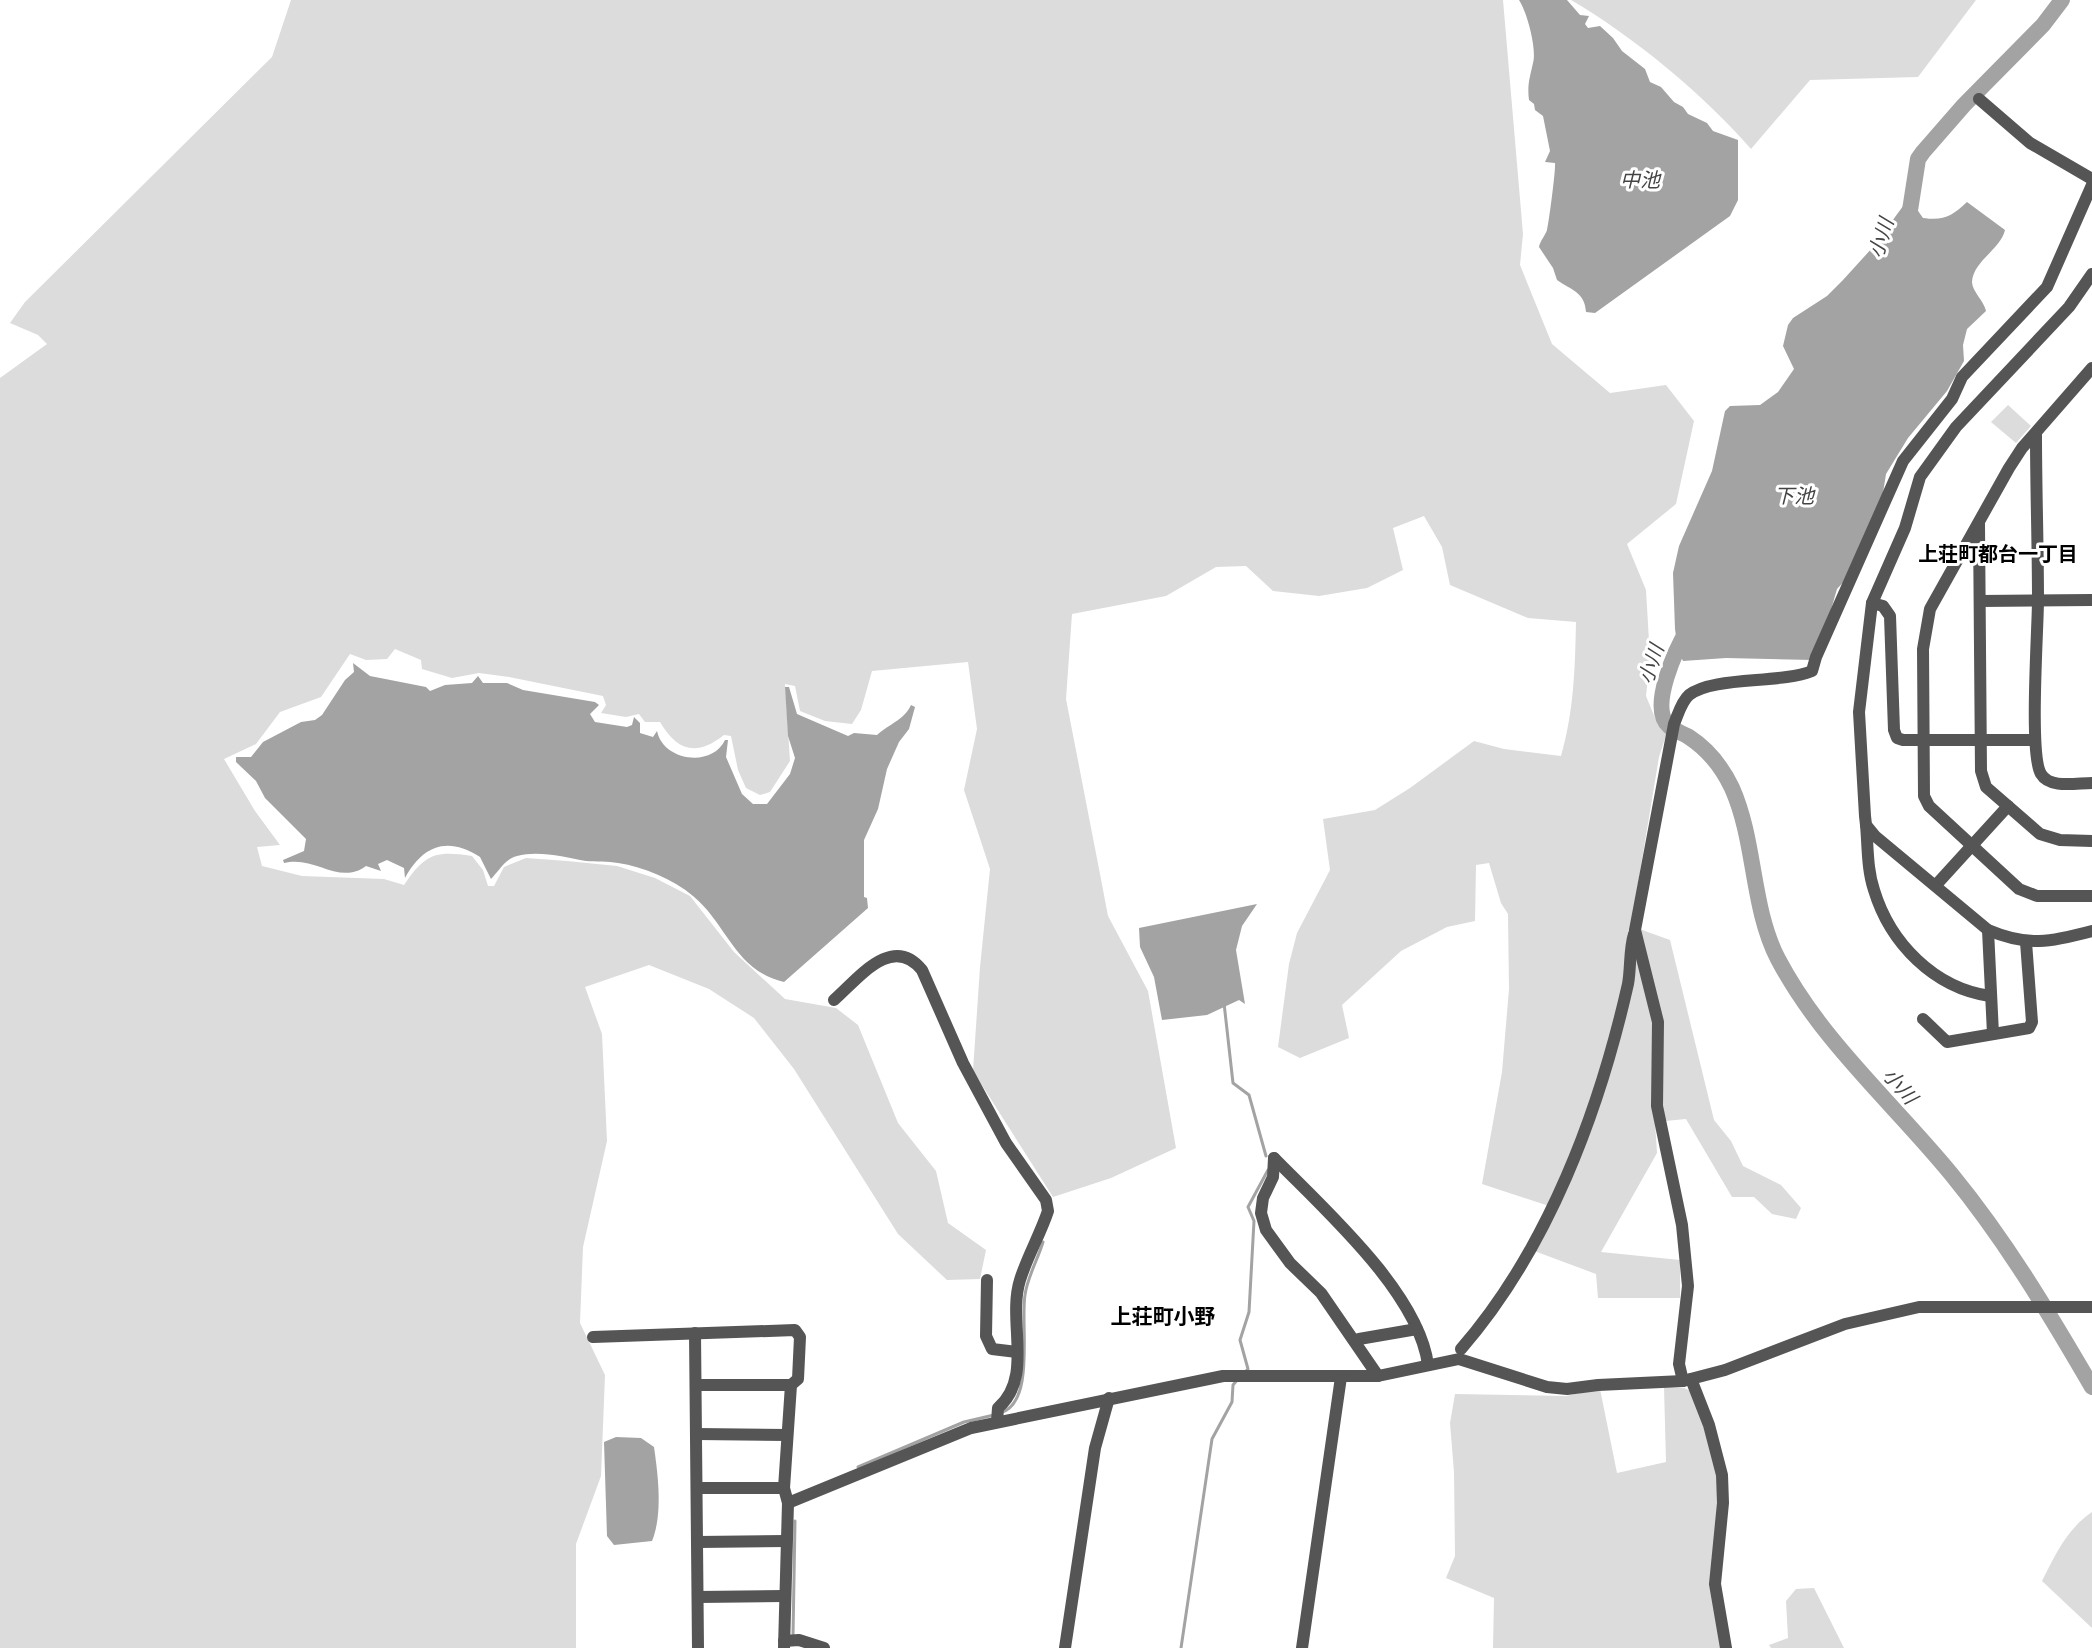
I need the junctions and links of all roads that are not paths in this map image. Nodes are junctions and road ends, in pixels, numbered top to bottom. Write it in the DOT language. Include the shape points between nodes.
graph roads {
  1 [pos="1979,99"];
  2 [pos="2092,179"];
  3 [pos="2092,185"];
  4 [pos="2092,274"];
  5 [pos="2092,369"];
  6 [pos="2036,435"];
  7 [pos="1979,523"];
  8 [pos="2038,599"];
  9 [pos="2092,600"];
  10 [pos="1980,601"];
  11 [pos="1872,603"];
  12 [pos="1924,740"];
  13 [pos="2035,740"];
  14 [pos="1981,741"];
  15 [pos="2092,783"];
  16 [pos="2008,806"];
  17 [pos="1866,825"];
  18 [pos="2092,841"];
  19 [pos="1972,847"];
  20 [pos="1936,885"];
  21 [pos="2092,897"];
  22 [pos="1635,930"];
  23 [pos="1988,930"];
  24 [pos="2092,932"];
  25 [pos="2026,942"];
  26 [pos="1990,996"];
  27 [pos="834,1000"];
  28 [pos="1923,1019"];
  29 [pos="1993,1034"];
  30 [pos="1264,1225"];
  31 [pos="987,1280"];
  32 [pos="2092,1307"];
  33 [pos="1417,1329"];
  34 [pos="695,1333"];
  35 [pos="592,1337"];
  36 [pos="1359,1339"];
  37 [pos="1461,1349"];
  38 [pos="1017,1352"];
  39 [pos="1428,1365"];
  40 [pos="1375,1371"];
  41 [pos="1341,1377"];
  42 [pos="1687,1380"];
  43 [pos="696,1385"];
  44 [pos="791,1385"];
  45 [pos="1109,1398"];
  46 [pos="997,1422"];
  47 [pos="697,1434"];
  48 [pos="787,1435"];
  49 [pos="698,1488"];
  50 [pos="784,1488"];
  51 [pos="788,1503"];
  52 [pos="786,1541"];
  53 [pos="698,1542"];
  54 [pos="784,1596"];
  55 [pos="698,1597"];
  56 [pos="784,1645"];
  57 [pos="698,1648"];
  58 [pos="824,1648"];
  59 [pos="1065,1648"];
  60 [pos="1302,1648"];
  61 [pos="1726,1648"];
  1 -- 2 [label="street" via="2030,143"];
  3 -- 22 [label="street" via="2047,287 1962,377 1952,399 1903,460 1812,671 1796,678 1712,687 1690,695 1683,702 1674,724"];
  4 -- 11 [label="street" via="2069,307 1990,388 1926,468"];
  5 -- 6 [label="street"];
  6 -- 7 [label="street" via="2009,468"];
  6 -- 8 [label="street"];
  7 -- 10 [label="street"];
  7 -- 12 [label="street" via="1930,609 1923,650"];
  8 -- 9 [label="street"];
  8 -- 10 [label="street"];
  8 -- 13 [label="street"];
  10 -- 14 [label="street"];
  11 -- 12 [label="street" via="1883,606 1890,616 1897,738"];
  11 -- 17 [label="street" via="1859,712"];
  12 -- 14 [label="street"];
  12 -- 19 [label="street" via="1924,796 1937,815"];
  13 -- 14 [label="street"];
  13 -- 15 [label="street" via="2038,768 2047,780"];
  14 -- 16 [label="street" via="1981,771 1986,787"];
  16 -- 18 [label="street" via="2040,834"];
  16 -- 19 [label="street"];
  17 -- 20 [label="street"];
  17 -- 26 [label="street" via="1874,890 1900,942 1941,980"];
  19 -- 20 [label="street"];
  19 -- 21 [label="street" via="2019,889 2037,896"];
  20 -- 23 [label="street"];
  22 -- 37 [label="street" via="1628,982 1596,1100 1568,1169 1541,1228 1501,1298"];
  22 -- 42 [label="street" via="1658,1022 1658,1106 1682,1225 1688,1286 1679,1364"];
  23 -- 25 [label="street"];
  23 -- 26 [label="street"];
  24 -- 25 [label="street"];
  25 -- 29 [label="street" via="2032,1022 2029,1028"];
  26 -- 29 [label="street"];
  27 -- 38 [label="street" via="883,957 904,956 916,963 1006,1143 1046,1200 1048,1211 1020,1280 1016,1300"];
  28 -- 29 [label="street" via="1947,1042"];
  30 -- 33 [label="street" via="1263,1198 1273,1177 1274,1158 1367,1254"];
  30 -- 36 [label="street" via="1279,1236"];
  30 -- 40 [label="street" via="1290,1263 1321,1293"];
  31 -- 38 [label="street" via="986,1336 992,1349"];
  32 -- 42 [label="street" via="1918,1307 1845,1324 1784,1349"];
  33 -- 36 [label="street"];
  33 -- 39 [label="street" via="1426,1344"];
  34 -- 35 [label="street"];
  34 -- 43 [label="street"];
  34 -- 44 [label="street" via="795,1330 800,1337 798,1379"];
  36 -- 40 [label="street"];
  38 -- 46 [label="street" via="1015,1381 1010,1398 998,1408"];
  39 -- 40 [label="street"];
  39 -- 42 [label="street" via="1459,1359 1567,1389"];
  40 -- 41 [label="street"];
  41 -- 45 [label="street" via="1223,1377"];
  41 -- 60 [label="street"];
  42 -- 61 [label="street" via="1709,1425 1722,1475 1715,1584"];
  43 -- 44 [label="street"];
  43 -- 47 [label="street"];
  44 -- 48 [label="street"];
  45 -- 46 [label="street"];
  45 -- 59 [label="street" via="1095,1448"];
  46 -- 51 [label="street" via="891,1459"];
  47 -- 48 [label="street"];
  47 -- 49 [label="street"];
  48 -- 50 [label="street"];
  49 -- 50 [label="street"];
  49 -- 53 [label="street"];
  50 -- 51 [label="street"];
  51 -- 52 [label="street"];
  52 -- 53 [label="street"];
  52 -- 54 [label="street"];
  53 -- 55 [label="street"];
  54 -- 55 [label="street"];
  54 -- 56 [label="street"];
  55 -- 57 [label="street"];
  56 -- 58 [label="street" via="799,1640"];
}
